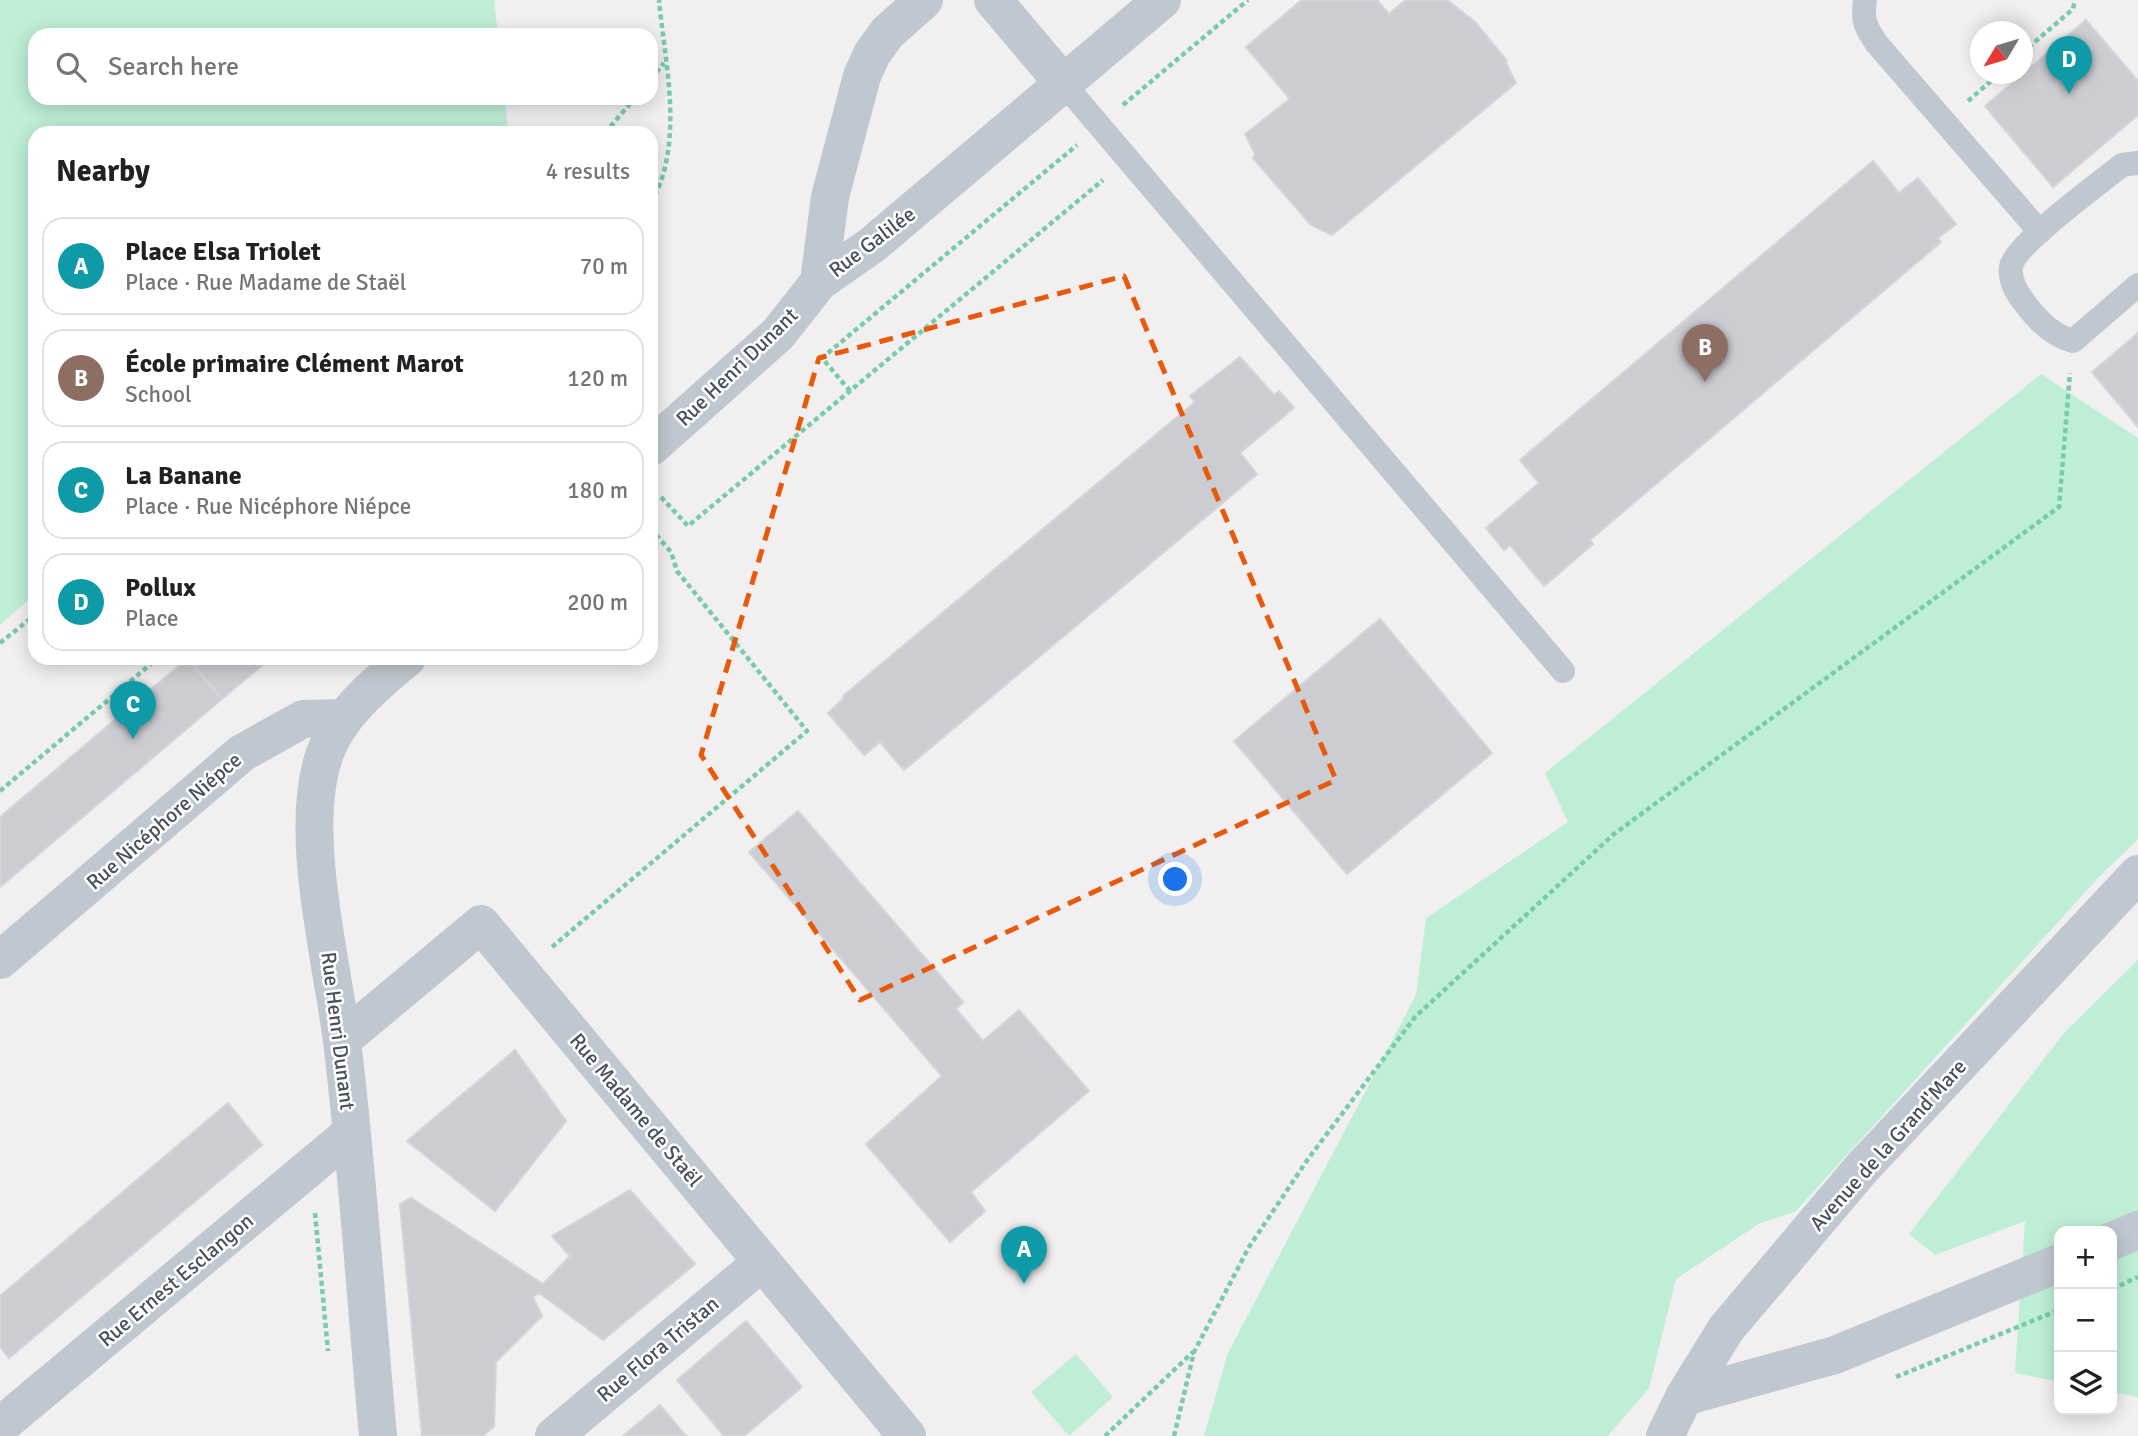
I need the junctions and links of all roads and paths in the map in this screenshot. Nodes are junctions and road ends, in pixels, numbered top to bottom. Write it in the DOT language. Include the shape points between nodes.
graph roads {
  1 [pos="659,0"];
  2 [pos="924,0"];
  3 [pos="993,0"];
  4 [pos="1161,0"];
  5 [pos="1248,0"];
  6 [pos="1865,0"];
  7 [pos="2075,0"];
  8 [pos="2033,44"];
  9 [pos="665,62"];
  10 [pos="658,70"];
  11 [pos="1064,84"];
  12 [pos="1987,84"];
  13 [pos="629,105"];
  14 [pos="1944,121"];
  15 [pos="1100,125"];
  16 [pos="611,126"];
  17 [pos="1128,160"];
  18 [pos="2138,163"];
  19 [pos="658,190"];
  20 [pos="2040,232"];
  21 [pos="819,282"];
  22 [pos="2138,285"];
  23 [pos="2073,341"];
  24 [pos="850,391"];
  25 [pos="658,441"];
  26 [pos="661,497"];
  27 [pos="658,536"];
  28 [pos="28,621"];
  29 [pos="0,643"];
  30 [pos="150,665"];
  31 [pos="399,665"];
  32 [pos="1563,671"];
  33 [pos="344,718"];
  34 [pos="0,791"];
  35 [pos="2138,874"];
  36 [pos="0,960"];
  37 [pos="522,972"];
  38 [pos="342,1040"];
  39 [pos="351,1133"];
  40 [pos="311,1167"];
  41 [pos="2138,1230"];
  42 [pos="2117,1239"];
  43 [pos="761,1263"];
  44 [pos="2054,1265"];
  45 [pos="2138,1277"];
  46 [pos="2117,1287"];
  47 [pos="2054,1312"];
  48 [pos="1194,1352"];
  49 [pos="328,1360"];
  50 [pos="1896,1377"];
  51 [pos="1684,1396"];
  52 [pos="0,1426"];
  53 [pos="378,1436"];
  54 [pos="554,1436"];
  55 [pos="907,1436"];
  56 [pos="1105,1436"];
  57 [pos="1174,1436"];
  58 [pos="1665,1436"];
  1 -- 9 [label="path"];
  2 -- 21 [label="street, Rue Galilée" via="887,33 862,76 831,197"];
  3 -- 11 [label="street"];
  4 -- 11 [label="street, Rue Galilée"];
  5 -- 15 [label="path"];
  6 -- 14 [label="lane" via="1863,16 1877,44"];
  7 -- 8 [label="path" via="2073,9"];
  9 -- 10 [label="path"];
  9 -- 19 [label="path" via="671,134"];
  11 -- 15 [label="lane"];
  11 -- 21 [label="street, Rue Galilée" via="872,246"];
  12 -- 14 [label="path"];
  13 -- 16 [label="path"];
  14 -- 20 [label="lane"];
  15 -- 17 [label="lane"];
  15 -- 24 [label="path" via="822,358"];
  17 -- 24 [label="path"];
  17 -- 32 [label="lane"];
  18 -- 20 [label="lane" via="2122,166"];
  20 -- 23 [label="lane" via="2011,265 2012,284 2049,330"];
  21 -- 25 [label="street, Rue Henri Dunant" via="778,334"];
  22 -- 23 [label="lane"];
  23 -- 48 [label="path" via="2059,507 1614,834 1415,1017 1308,1159 1249,1247"];
  24 -- 26 [label="path" via="688,526"];
  27 -- 37 [label="path" via="671,552 677,571 807,731"];
  28 -- 29 [label="path"];
  30 -- 34 [label="path"];
  31 -- 33 [label="street, Rue Henri Dunant"];
  33 -- 36 [label="street, Rue Nicéphore Niépce" via="303,719 242,753"];
  33 -- 38 [label="street, Rue Henri Dunant" via="326,753 316,798 322,910"];
  35 -- 51 [label="street, Avenue de la Grand'Mare" via="1862,1168 1726,1329"];
  37 -- 38 [label="street, Rue Madame de Staël" via="481,924"];
  37 -- 43 [label="street, Rue Madame de Staël"];
  38 -- 39 [label="street, Rue Henri Dunant"];
  39 -- 40 [label="street, Rue Ernest Esclangon"];
  39 -- 53 [label="street, Rue Henri Dunant"];
  40 -- 49 [label="path"];
  40 -- 52 [label="street, Rue Ernest Esclangon"];
  41 -- 42 [label="street"];
  43 -- 54 [label="street, Rue Flora Tristan"];
  43 -- 55 [label="street, Rue Madame de Staël"];
  44 -- 51 [label="street" via="1835,1355"];
  45 -- 46 [label="path"];
  47 -- 50 [label="path"];
  48 -- 56 [label="path"];
  48 -- 57 [label="path"];
  51 -- 58 [label="street, Avenue de la Grand'Mare"];
}
